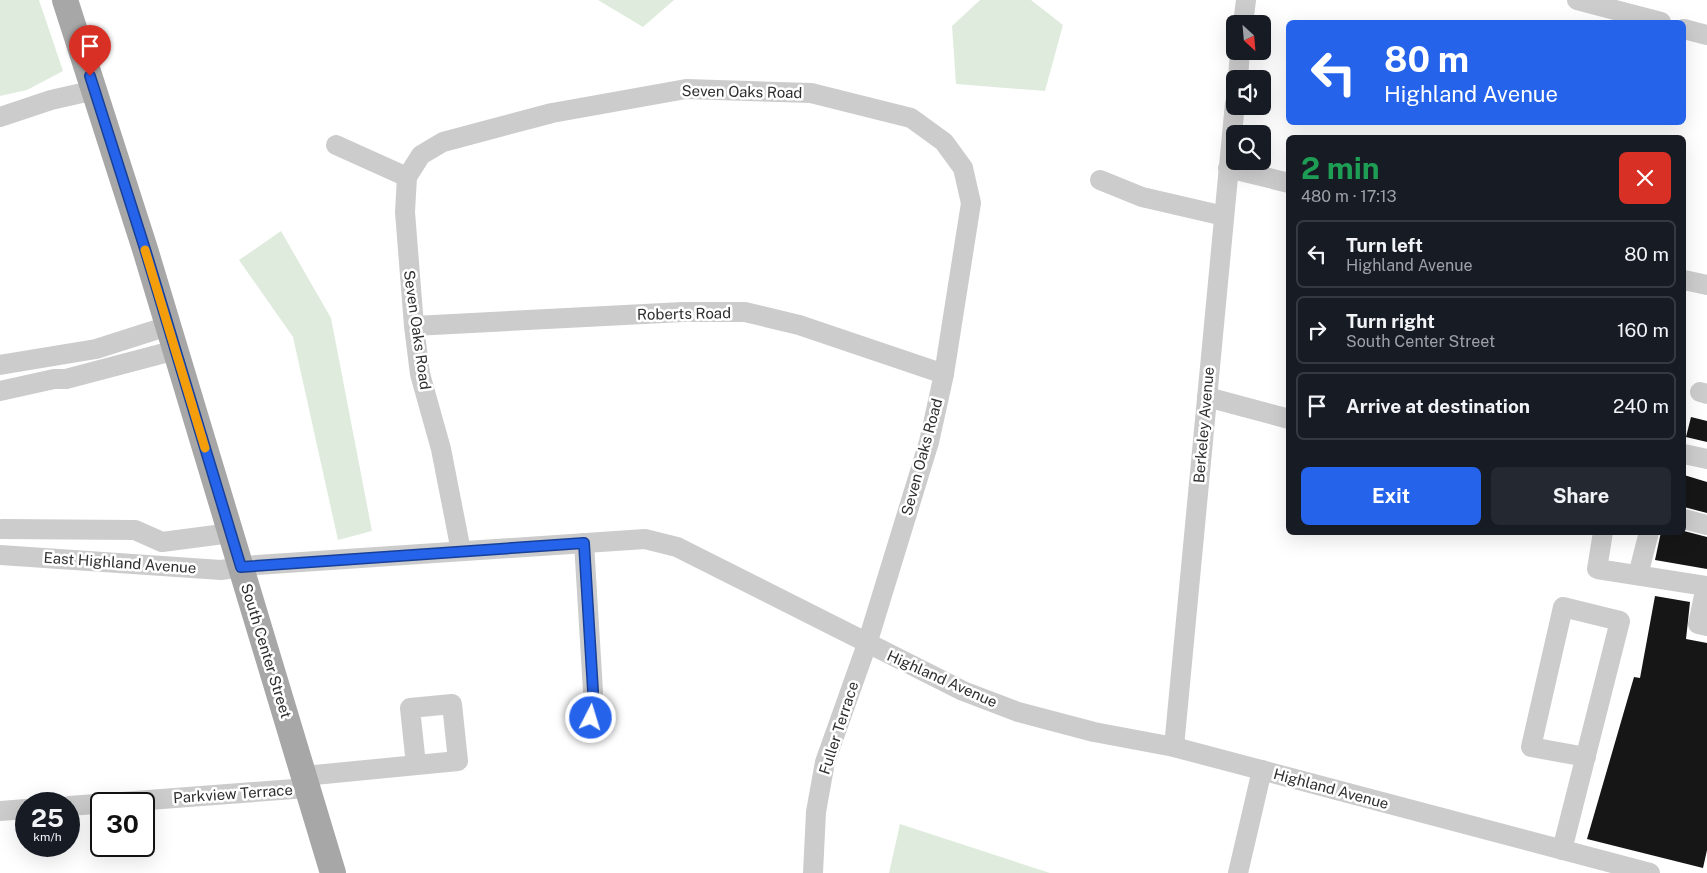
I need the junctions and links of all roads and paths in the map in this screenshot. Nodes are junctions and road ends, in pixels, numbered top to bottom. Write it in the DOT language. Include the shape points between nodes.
graph roads {
  1 [pos="65,0"];
  2 [pos="1246,0"];
  3 [pos="1577,0"];
  4 [pos="1244,15"];
  5 [pos="1653,20"];
  6 [pos="1686,30"];
  7 [pos="1707,35"];
  8 [pos="95,90"];
  9 [pos="0,117"];
  10 [pos="336,145"];
  11 [pos="1228,170"];
  12 [pos="1236,170"];
  13 [pos="407,177"];
  14 [pos="1100,180"];
  15 [pos="1286,182"];
  16 [pos="1224,216"];
  17 [pos="1686,280"];
  18 [pos="1707,285"];
  19 [pos="414,326"];
  20 [pos="172,338"];
  21 [pos="0,365"];
  22 [pos="944,374"];
  23 [pos="0,391"];
  24 [pos="1207,397"];
  25 [pos="1286,418"];
  26 [pos="1686,454"];
  27 [pos="1707,459"];
  28 [pos="1686,520"];
  29 [pos="1707,525"];
  30 [pos="1,529"];
  31 [pos="231,533"];
  32 [pos="1603,535"];
  33 [pos="1648,535"];
  34 [pos="584,543"];
  35 [pos="460,551"];
  36 [pos="2,555"];
  37 [pos="241,567"];
  38 [pos="1638,575"];
  39 [pos="1707,626"];
  40 [pos="867,644"];
  41 [pos="591,718"];
  42 [pos="1174,747"];
  43 [pos="1586,757"];
  44 [pos="416,766"];
  45 [pos="1262,770"];
  46 [pos="306,782"];
  47 [pos="80,805"];
  48 [pos="15,810"];
  49 [pos="0,811"];
  50 [pos="1562,850"];
  51 [pos="333,873"];
  52 [pos="813,873"];
  53 [pos="1238,873"];
  54 [pos="1650,873"];
  1 -- 8 [label="main road, South Center Street"];
  2 -- 4 [label="street"];
  3 -- 5 [label="street"];
  6 -- 7 [label="street"];
  8 -- 9 [label="street" via="50,100"];
  8 -- 20 [label="main road, South Center Street"];
  10 -- 13 [label="street"];
  11 -- 16 [label="street, Berkeley Avenue"];
  12 -- 15 [label="street"];
  13 -- 19 [label="street, Seven Oaks Road" via="406,229"];
  13 -- 22 [label="street, Seven Oaks Road" via="421,155 443,142 552,113 686,89 810,93 911,118 944,142 963,168 971,203"];
  14 -- 16 [label="street" via="1142,197"];
  16 -- 24 [label="street, Berkeley Avenue"];
  17 -- 18 [label="street"];
  19 -- 22 [label="street, Roberts Road" via="684,312 745,312 799,325"];
  19 -- 35 [label="street, Seven Oaks Road" via="420,374 441,448"];
  20 -- 21 [label="street"];
  20 -- 23 [label="street" via="66,379"];
  20 -- 31 [label="main road, South Center Street"];
  22 -- 40 [label="street, Seven Oaks Road" via="929,442"];
  24 -- 25 [label="street"];
  24 -- 42 [label="street, Berkeley Avenue"];
  26 -- 27 [label="street"];
  28 -- 29 [label="street"];
  30 -- 31 [label="street" via="135,530 162,542"];
  30 -- 36 [label="street"];
  31 -- 37 [label="main road, South Center Street"];
  32 -- 38 [label="street" via="1597,569"];
  33 -- 38 [label="street"];
  34 -- 35 [label="street, Highland Avenue"];
  34 -- 40 [label="street, Highland Avenue" via="644,539 677,547"];
  34 -- 41 [label="street" via="593,691"];
  35 -- 37 [label="street, Highland Avenue"];
  36 -- 37 [label="street, East Highland Avenue" via="221,570"];
  37 -- 46 [label="main road, South Center Street"];
  38 -- 39 [label="street" via="1706,586 1698,624"];
  40 -- 42 [label="street, Highland Avenue" via="963,691 1018,712 1094,732"];
  40 -- 52 [label="street, Fuller Terrace" via="825,762 816,812"];
  42 -- 45 [label="street, Highland Avenue"];
  43 -- 43 [label="street" via="1620,621 1563,607 1531,747"];
  43 -- 50 [label="street"];
  44 -- 46 [label="street, Parkview Terrace"];
  45 -- 50 [label="street, Highland Avenue"];
  45 -- 53 [label="street"];
  46 -- 47 [label="street, Parkview Terrace"];
  46 -- 51 [label="main road, South Center Street"];
  48 -- 49 [label="street"];
  50 -- 54 [label="street, Highland Avenue"];
}
